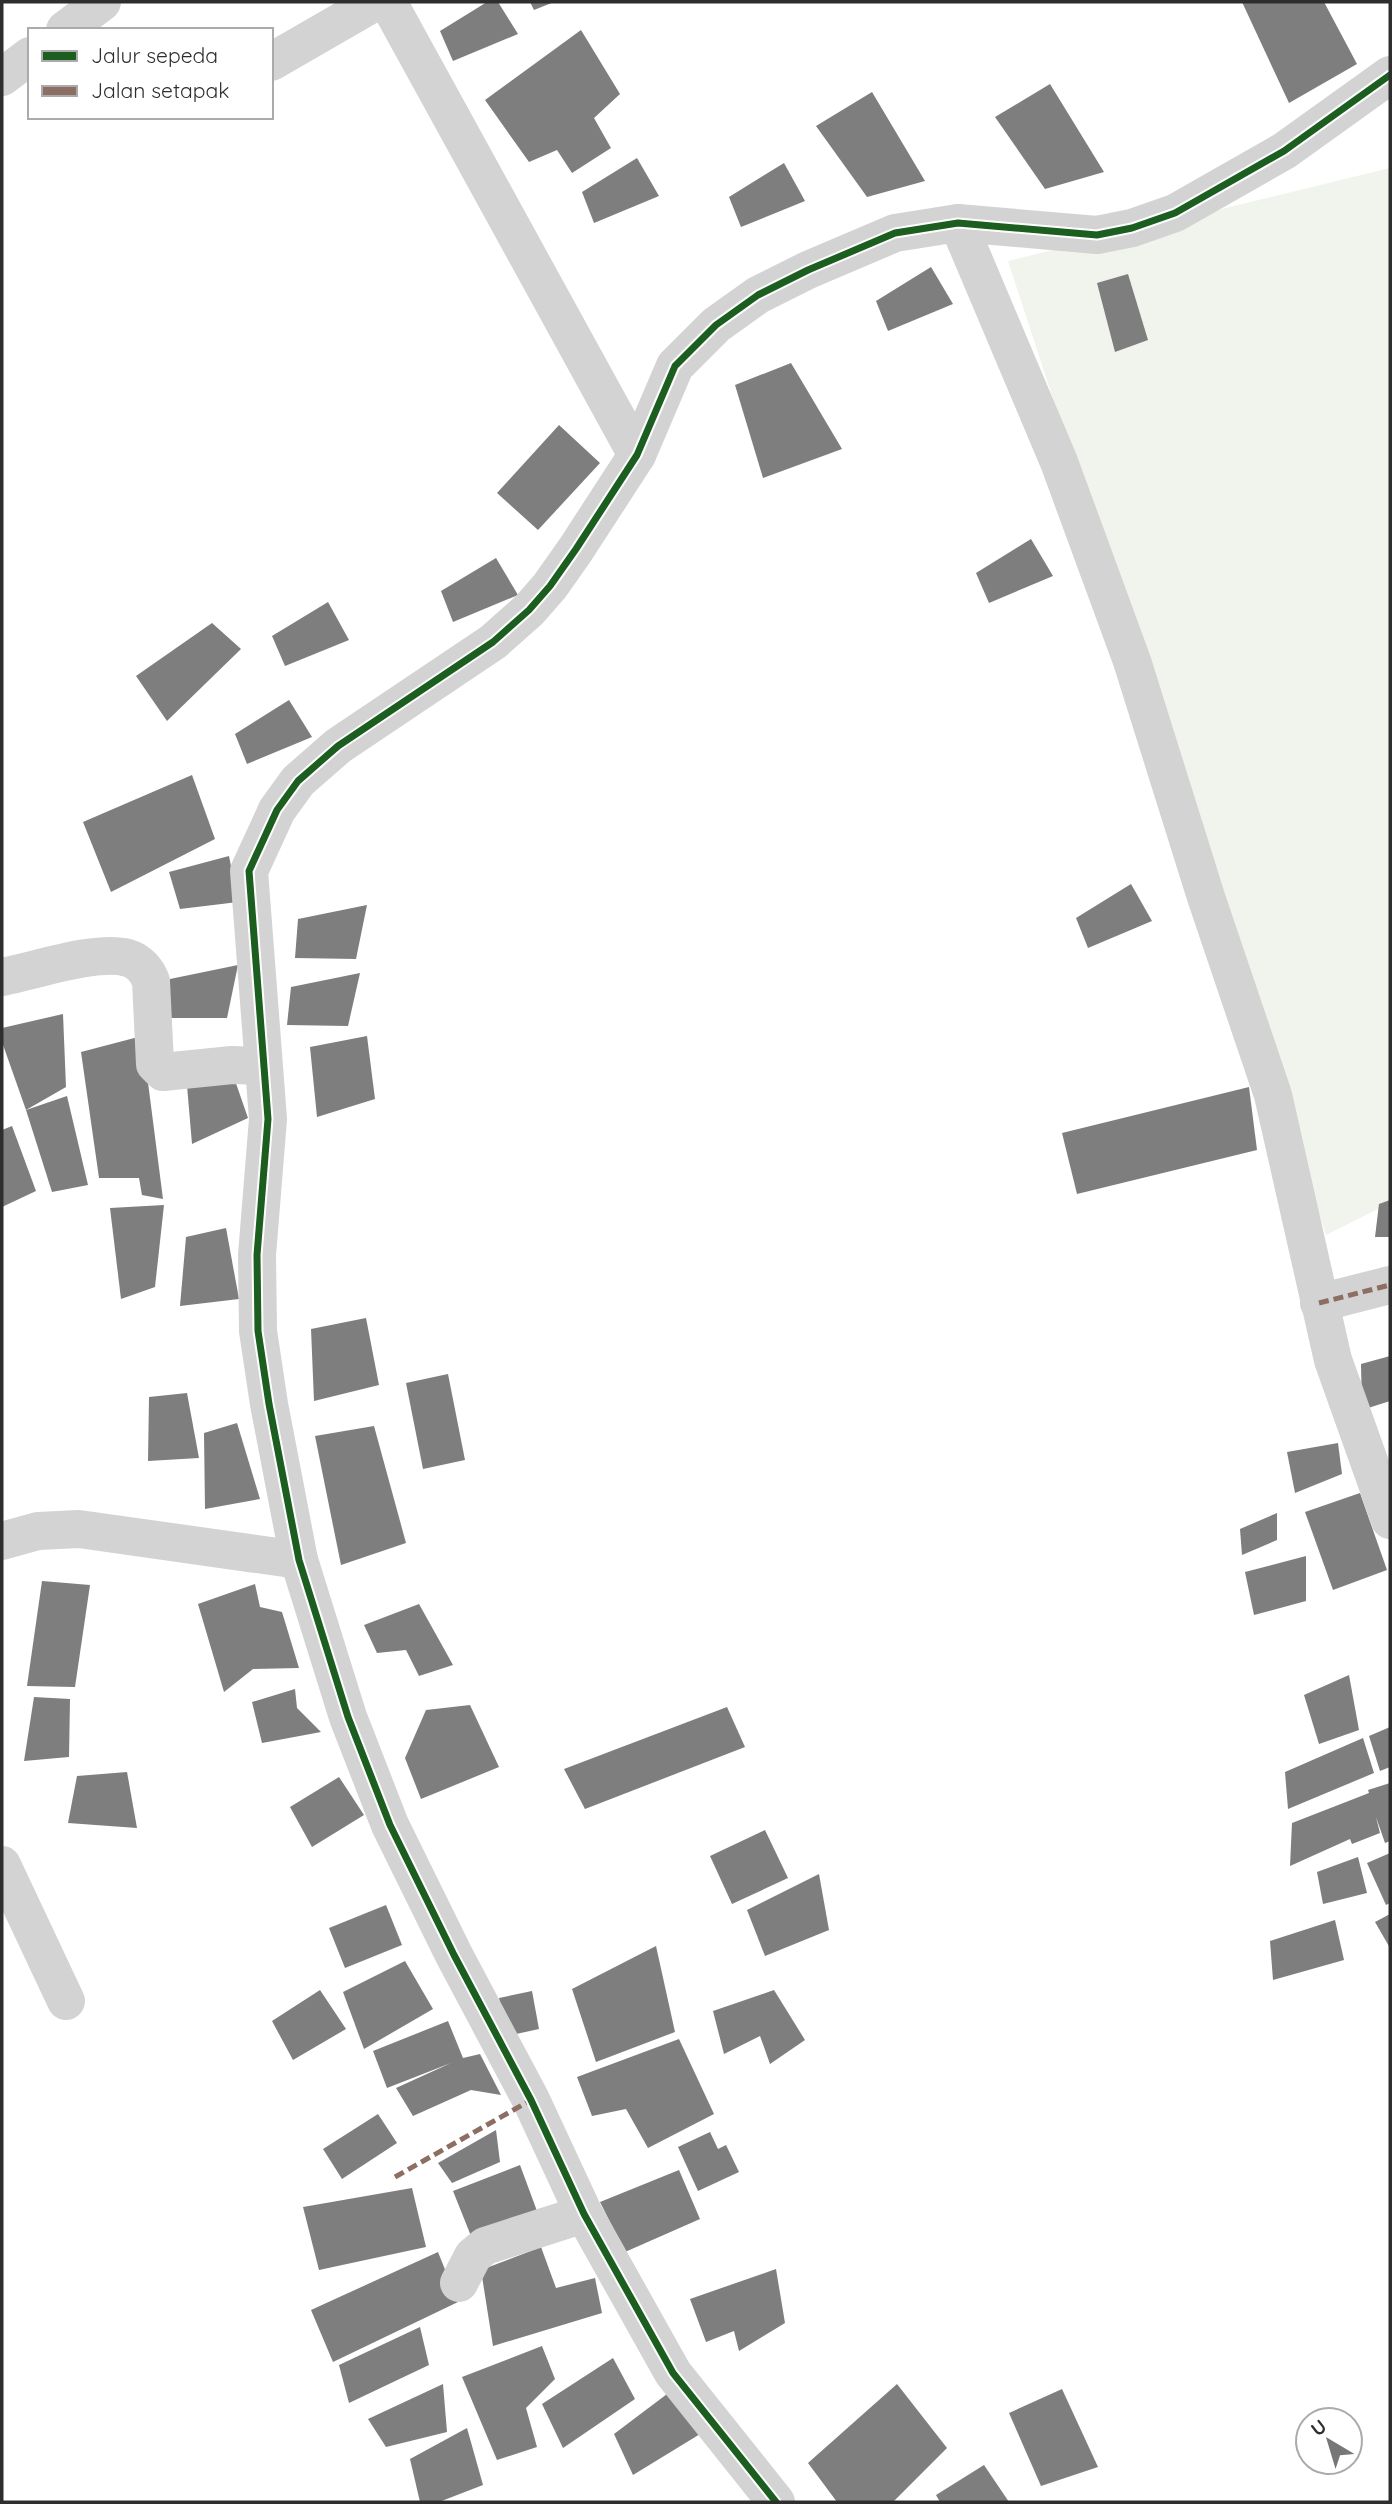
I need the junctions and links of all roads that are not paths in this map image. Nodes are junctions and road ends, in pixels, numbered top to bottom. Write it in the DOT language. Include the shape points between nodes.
graph roads {
  1 [pos="102,2"];
  2 [pos="375,2"];
  3 [pos="388,2"];
  4 [pos="68,28"];
  5 [pos="28,58"];
  6 [pos="273,61"];
  7 [pos="1390,75"];
  8 [pos="2,77"];
  9 [pos="958,223"];
  10 [pos="637,455"];
  11 [pos="2,977"];
  12 [pos="262,1066"];
  13 [pos="1390,1285"];
  14 [pos="1320,1303"];
  15 [pos="1390,1520"];
  16 [pos="2,1541"];
  17 [pos="299,1560"];
  18 [pos="2,1865"];
  19 [pos="66,2001"];
  20 [pos="584,2214"];
  21 [pos="459,2283"];
  22 [pos="776,2502"];
  1 -- 4 [label="street"];
  2 -- 6 [label="street"];
  3 -- 10 [label="street"];
  5 -- 8 [label="street"];
  7 -- 9 [label="street" via="1284,151 1175,213 1097,235"];
  9 -- 10 [label="street" via="895,233 758,295 716,325 675,366"];
  9 -- 14 [label="street" via="1059,462 1132,661 1273,1095"];
  10 -- 12 [label="street" via="550,586 528,610 493,642 338,746 298,781 277,810 248,871"];
  11 -- 12 [label="street" via="92,957 130,958 147,971 151,981 158,1069 180,1072"];
  12 -- 17 [label="street" via="268,1119 257,1255 258,1331"];
  13 -- 14 [label="street"];
  14 -- 15 [label="street" via="1333,1360"];
  16 -- 17 [label="street" via="38,1531 79,1529"];
  17 -- 20 [label="street" via="348,1717 390,1825"];
  18 -- 19 [label="street"];
  20 -- 21 [label="street" via="485,2246 473,2256"];
  20 -- 22 [label="street" via="673,2373"];
}
